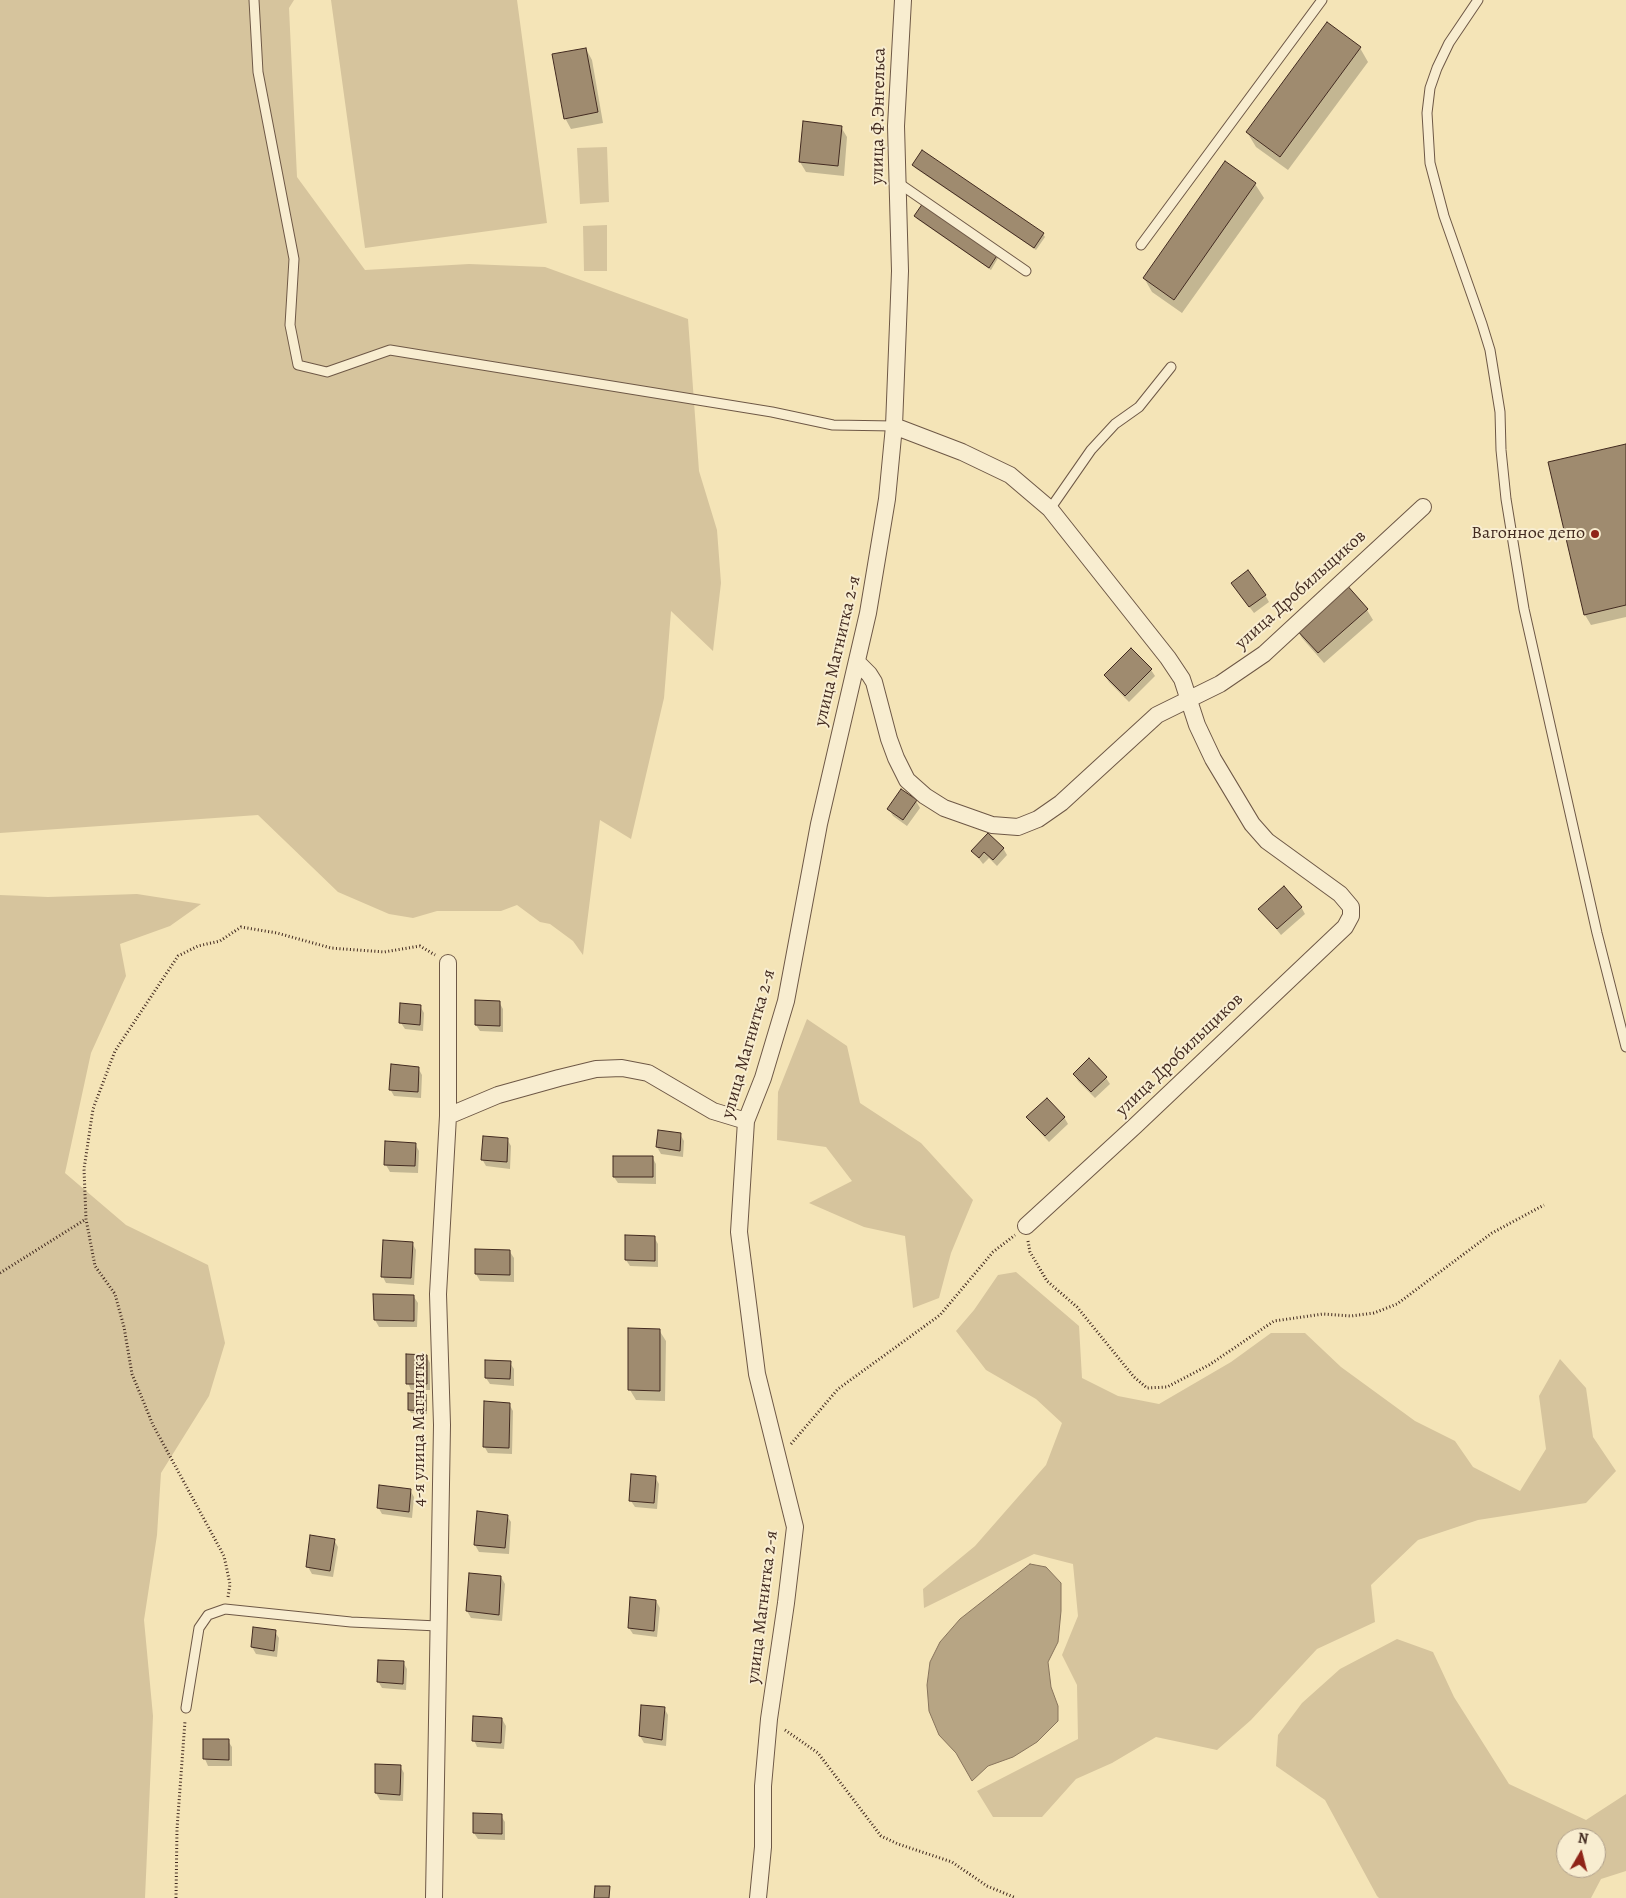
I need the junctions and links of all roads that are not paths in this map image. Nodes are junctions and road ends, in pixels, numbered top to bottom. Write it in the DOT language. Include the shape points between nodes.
graph roads {
  1 [pos="254,0"];
  2 [pos="903,0"];
  3 [pos="1322,0"];
  4 [pos="1478,0"];
  5 [pos="897,182"];
  6 [pos="899,233"];
  7 [pos="1141,245"];
  8 [pos="1026,271"];
  9 [pos="1171,367"];
  10 [pos="894,426"];
  11 [pos="1423,506"];
  12 [pos="1050,509"];
  13 [pos="858,663"];
  14 [pos="1189,700"];
  15 [pos="448,963"];
  16 [pos="1626,1047"];
  17 [pos="448,1116"];
  18 [pos="746,1121"];
  19 [pos="1026,1226"];
  20 [pos="438,1626"];
  21 [pos="186,1708"];
  22 [pos="434,1898"];
  23 [pos="758,1898"];
  1 -- 10 [label="lane" via="258,72 294,260 290,325 298,365 327,372 390,350 772,412 833,425"];
  2 -- 5 [label="street, улица Ф.Энгельса" via="896,126"];
  3 -- 7 [label="lane"];
  4 -- 16 [label="lane" via="1449,42 1430,88 1427,113 1430,163 1444,216 1490,350 1500,412 1506,499 1524,609"];
  5 -- 6 [label="street, улица Ф.Энгельса"];
  5 -- 8 [label="lane"];
  6 -- 10 [label="street, улица Магнитка 2-я"];
  9 -- 12 [label="lane" via="1139,406 1115,424 1091,450"];
  10 -- 12 [label="street" via="962,452 1010,475"];
  10 -- 13 [label="street, улица Магнитка 2-я" via="881,540"];
  11 -- 14 [label="street, улица Дробильщиков" via="1264,654 1220,684"];
  12 -- 14 [label="street" via="1168,658 1182,679"];
  13 -- 14 [label="street, улица Дробильщиков" via="874,682 889,739 907,780 944,808 992,825 1018,827 1038,819 1157,715"];
  13 -- 18 [label="street, улица Магнитка 2-я" via="819,824 786,1001 763,1078"];
  14 -- 19 [label="street, улица Дробильщиков" via="1212,759 1252,824 1268,841 1340,894 1351,907 1351,916 1345,927"];
  15 -- 17 [label="street, 4-я улица Магнитка"];
  17 -- 18 [label="street" via="498,1095 559,1078 596,1069 622,1068 648,1073 713,1111"];
  17 -- 20 [label="street, 4-я улица Магнитка" via="438,1294 442,1425"];
  18 -- 23 [label="street, улица Магнитка 2-я" via="739,1232 757,1374 794,1527 769,1719"];
  20 -- 21 [label="lane" via="351,1622 225,1609 208,1615 199,1628"];
  20 -- 22 [label="street, 4-я улица Магнитка"];
}
